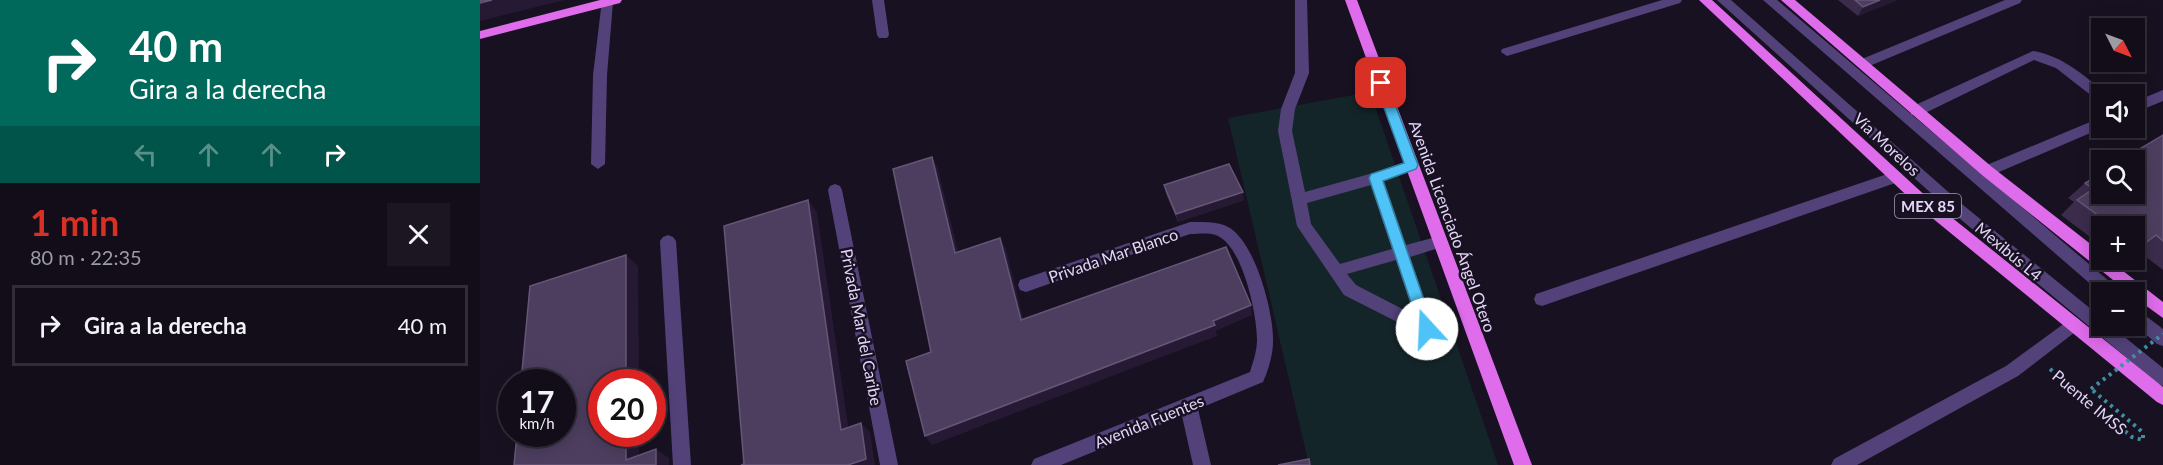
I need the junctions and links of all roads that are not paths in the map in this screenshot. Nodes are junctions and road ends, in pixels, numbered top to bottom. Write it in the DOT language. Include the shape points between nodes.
graph roads {
  1 [pos="878,0"];
  2 [pos="1301,0"];
  3 [pos="1351,0"];
  4 [pos="1676,0"];
  5 [pos="1705,0"];
  6 [pos="1723,0"];
  7 [pos="1769,0"];
  8 [pos="1787,0"];
  9 [pos="2016,0"];
  10 [pos="612,1"];
  11 [pos="480,35"];
  12 [pos="883,36"];
  13 [pos="1507,52"];
  14 [pos="1862,64"];
  15 [pos="2091,89"];
  16 [pos="2163,95"];
  17 [pos="2145,103"];
  18 [pos="1916,111"];
  19 [pos="2091,127"];
  20 [pos="598,164"];
  21 [pos="1411,165"];
  22 [pos="1987,171"];
  23 [pos="1896,177"];
  24 [pos="1376,178"];
  25 [pos="835,190"];
  26 [pos="1298,200"];
  27 [pos="668,241"];
  28 [pos="1440,242"];
  29 [pos="1400,253"];
  30 [pos="1336,271"];
  31 [pos="2098,282"];
  32 [pos="1026,285"];
  33 [pos="1542,299"];
  34 [pos="2163,311"];
  35 [pos="2145,323"];
  36 [pos="2073,324"];
  37 [pos="2163,339"];
  38 [pos="1257,376"];
  39 [pos="2163,378"];
  40 [pos="2163,397"];
  41 [pos="1188,405"];
  42 [pos="682,465"];
  43 [pos="889,465"];
  44 [pos="1040,465"];
  45 [pos="1202,465"];
  46 [pos="1523,465"];
  47 [pos="1840,465"];
  1 -- 12 [label="street"];
  2 -- 26 [label="street" via="1302,74 1288,109 1286,131"];
  3 -- 21 [label="main road, Avenida Licenciado Ángel Otero"];
  4 -- 13 [label="street"];
  5 -- 23 [label="main road, Vía Morelos / MEX 85"];
  6 -- 39 [label="street, Mexibús L4" via="1958,209"];
  7 -- 31 [label="street, Mexibús L4"];
  8 -- 14 [label="main road"];
  9 -- 14 [label="street"];
  10 -- 11 [label="main road"];
  10 -- 20 [label="street" via="600,75"];
  14 -- 18 [label="main road"];
  15 -- 18 [label="street" via="2055,62 2033,55"];
  16 -- 17 [label="street"];
  18 -- 22 [label="main road"];
  19 -- 22 [label="street"];
  21 -- 24 [label="street"];
  21 -- 28 [label="main road, Avenida Licenciado Ángel Otero"];
  22 -- 34 [label="main road"];
  23 -- 33 [label="street"];
  23 -- 36 [label="main road, Vía Morelos / MEX 85"];
  24 -- 26 [label="street"];
  24 -- 29 [label="street"];
  25 -- 43 [label="street, Privada Mar del Caribe"];
  26 -- 30 [label="street" via="1304,226"];
  27 -- 42 [label="street"];
  28 -- 29 [label="street"];
  28 -- 46 [label="main road, Avenida Licenciado Ángel Otero"];
  29 -- 30 [label="street"];
  29 -- 30 [label="street" via="1427,329 1350,291"];
  32 -- 38 [label="street, Privada Mar Blanco" via="1190,228 1227,233 1238,246 1256,286 1265,341"];
  35 -- 37 [label="street"];
  36 -- 40 [label="main road, Vía Morelos / MEX 85"];
  36 -- 47 [label="street" via="2013,371"];
  38 -- 41 [label="street, Avenida Fuentes"];
  41 -- 44 [label="street, Avenida Fuentes"];
  41 -- 45 [label="street"];
}
